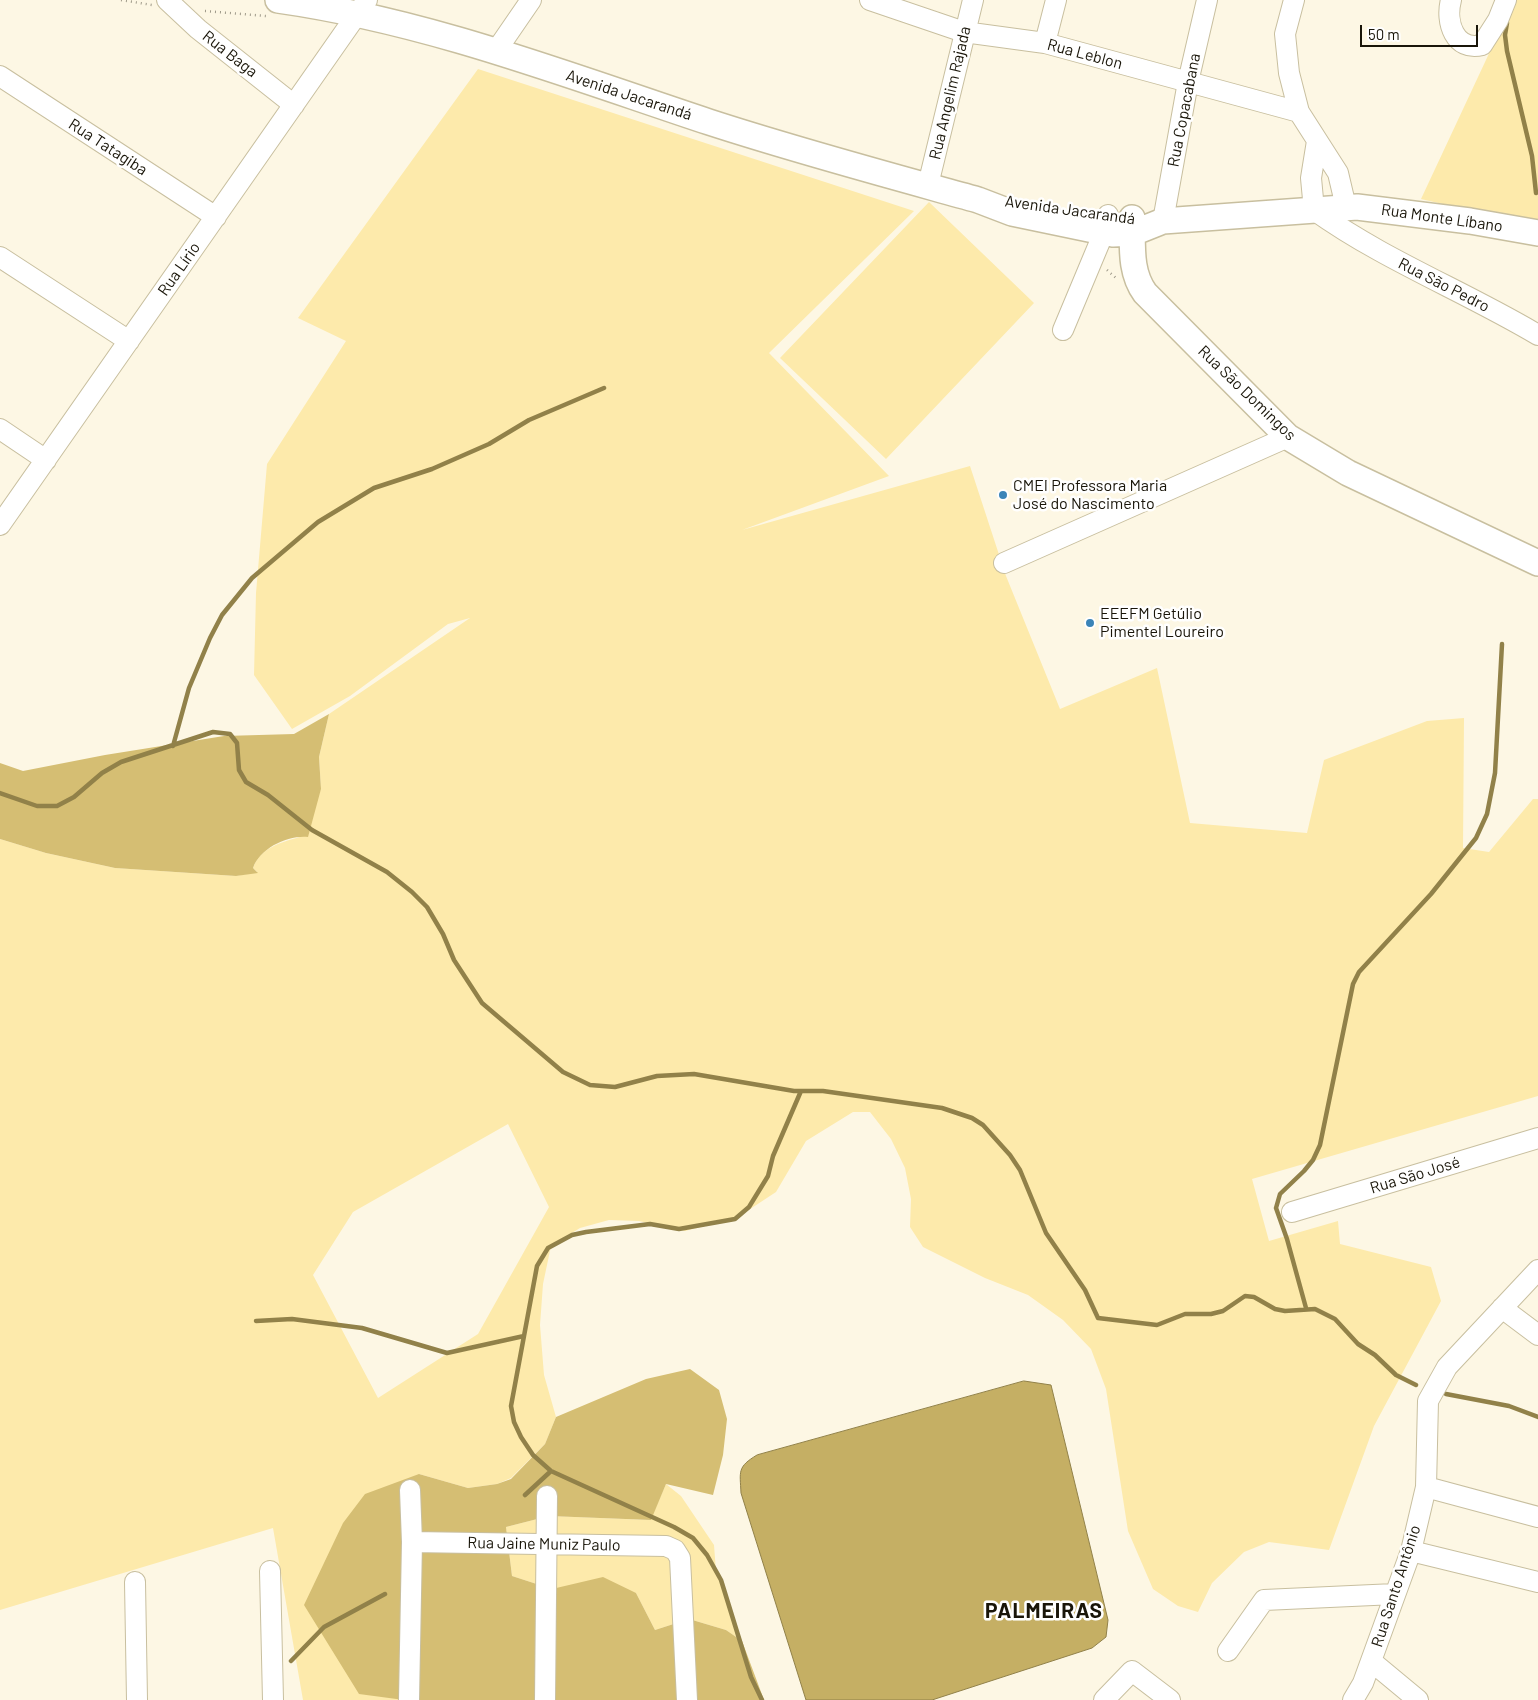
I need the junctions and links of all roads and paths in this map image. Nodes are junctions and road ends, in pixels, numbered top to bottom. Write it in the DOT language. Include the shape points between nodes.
graph roads {
  1 [pos="121,0"];
  2 [pos="531,0"];
  3 [pos="870,0"];
  4 [pos="972,0"];
  5 [pos="1056,0"];
  6 [pos="1207,0"];
  7 [pos="1294,0"];
  8 [pos="1451,0"];
  9 [pos="1506,0"];
  10 [pos="172,5"];
  11 [pos="285,5"];
  12 [pos="362,7"];
  13 [pos="964,32"];
  14 [pos="1045,43"];
  15 [pos="496,52"];
  16 [pos="0,76"];
  17 [pos="1188,82"];
  18 [pos="294,105"];
  19 [pos="1299,112"];
  20 [pos="1317,141"];
  21 [pos="928,185"];
  22 [pos="1352,207"];
  23 [pos="1314,210"];
  24 [pos="216,217"];
  25 [pos="1163,221"];
  26 [pos="1119,225"];
  27 [pos="1538,232"];
  28 [pos="1349,236"];
  29 [pos="0,257"];
  30 [pos="1103,267"];
  31 [pos="1117,279"];
  32 [pos="1063,330"];
  33 [pos="1538,335"];
  34 [pos="130,341"];
  35 [pos="0,429"];
  36 [pos="1288,437"];
  37 [pos="46,460"];
  38 [pos="0,525"];
  39 [pos="1004,563"];
  40 [pos="1538,563"];
  41 [pos="1538,1138"];
  42 [pos="1292,1212"];
  43 [pos="1538,1270"];
  44 [pos="1502,1308"];
  45 [pos="1538,1335"];
  46 [pos="1426,1486"];
  47 [pos="410,1490"];
  48 [pos="548,1496"];
  49 [pos="1538,1518"];
  50 [pos="412,1542"];
  51 [pos="547,1544"];
  52 [pos="1411,1550"];
  53 [pos="270,1571"];
  54 [pos="135,1582"];
  55 [pos="1538,1582"];
  56 [pos="1395,1594"];
  57 [pos="1228,1651"];
  58 [pos="1372,1661"];
  59 [pos="137,1700"];
  60 [pos="273,1700"];
  61 [pos="409,1700"];
  62 [pos="545,1700"];
  63 [pos="687,1700"];
  64 [pos="1104,1700"];
  65 [pos="1170,1700"];
  66 [pos="1353,1700"];
  67 [pos="1418,1700"];
  1 -- 10 [label="path"];
  2 -- 15 [label="street"];
  3 -- 13 [label="street, Rua Leblon"];
  4 -- 13 [label="street, Rua Angelim Rajada"];
  5 -- 14 [label="street"];
  6 -- 17 [label="street, Rua Copacabana"];
  7 -- 19 [label="street" via="1285,34 1289,73"];
  8 -- 9 [label="street" via="1449,22 1461,42 1473,47 1482,44 1498,20"];
  10 -- 11 [label="path"];
  10 -- 18 [label="street, Rua Baga"];
  11 -- 12 [label="main road, Avenida Jacarandá"];
  12 -- 15 [label="main road, Avenida Jacarandá"];
  12 -- 18 [label="street, Rua Lírio"];
  13 -- 14 [label="street, Rua Leblon"];
  13 -- 21 [label="street, Rua Angelim Rajada"];
  14 -- 17 [label="street, Rua Leblon"];
  15 -- 21 [label="main road, Avenida Jacarandá" via="712,123"];
  16 -- 24 [label="street, Rua Tatagiba"];
  17 -- 19 [label="street, Rua Leblon"];
  17 -- 25 [label="street, Rua Copacabana"];
  18 -- 24 [label="street, Rua Lírio"];
  19 -- 20 [label="street"];
  20 -- 22 [label="street" via="1338,174"];
  20 -- 23 [label="street" via="1311,178"];
  21 -- 26 [label="main road, Avenida Jacarandá" via="1012,213"];
  22 -- 23 [label="main road, Rua Monte Líbano"];
  22 -- 27 [label="main road, Rua Monte Líbano"];
  22 -- 28 [label="street"];
  23 -- 25 [label="main road, Avenida Jacarandá"];
  23 -- 28 [label="street, Rua São Pedro"];
  24 -- 34 [label="street, Rua Lírio"];
  25 -- 26 [label="main road, Avenida Jacarandá"];
  26 -- 32 [label="street"];
  26 -- 36 [label="main road, Rua São Domingos" via="1132,256 1137,282 1145,293"];
  28 -- 33 [label="street, Rua São Pedro"];
  29 -- 34 [label="street"];
  30 -- 31 [label="path"];
  34 -- 37 [label="street, Rua Lírio"];
  35 -- 37 [label="street"];
  36 -- 39 [label="street"];
  36 -- 40 [label="main road, Rua São Domingos" via="1348,473"];
  37 -- 38 [label="street, Rua Lírio"];
  41 -- 42 [label="street, Rua São José"];
  43 -- 44 [label="street, Rua Santo Antônio"];
  44 -- 45 [label="street"];
  44 -- 46 [label="street, Rua Santo Antônio" via="1447,1367 1428,1401"];
  46 -- 49 [label="street"];
  46 -- 52 [label="street, Rua Santo Antônio"];
  47 -- 50 [label="street"];
  48 -- 51 [label="street"];
  50 -- 51 [label="street, Rua Jaine Muniz Paulo"];
  50 -- 61 [label="street"];
  51 -- 62 [label="street"];
  51 -- 63 [label="street, Rua Jaine Muniz Paulo" via="666,1546 675,1550 680,1558"];
  52 -- 55 [label="street"];
  52 -- 56 [label="street, Rua Santo Antônio"];
  53 -- 60 [label="street"];
  54 -- 59 [label="street"];
  56 -- 57 [label="street" via="1264,1600"];
  56 -- 58 [label="street, Rua Santo Antônio"];
  58 -- 66 [label="street, Rua Santo Antônio"];
  58 -- 67 [label="street"];
  64 -- 65 [label="street" via="1132,1672"];
}
